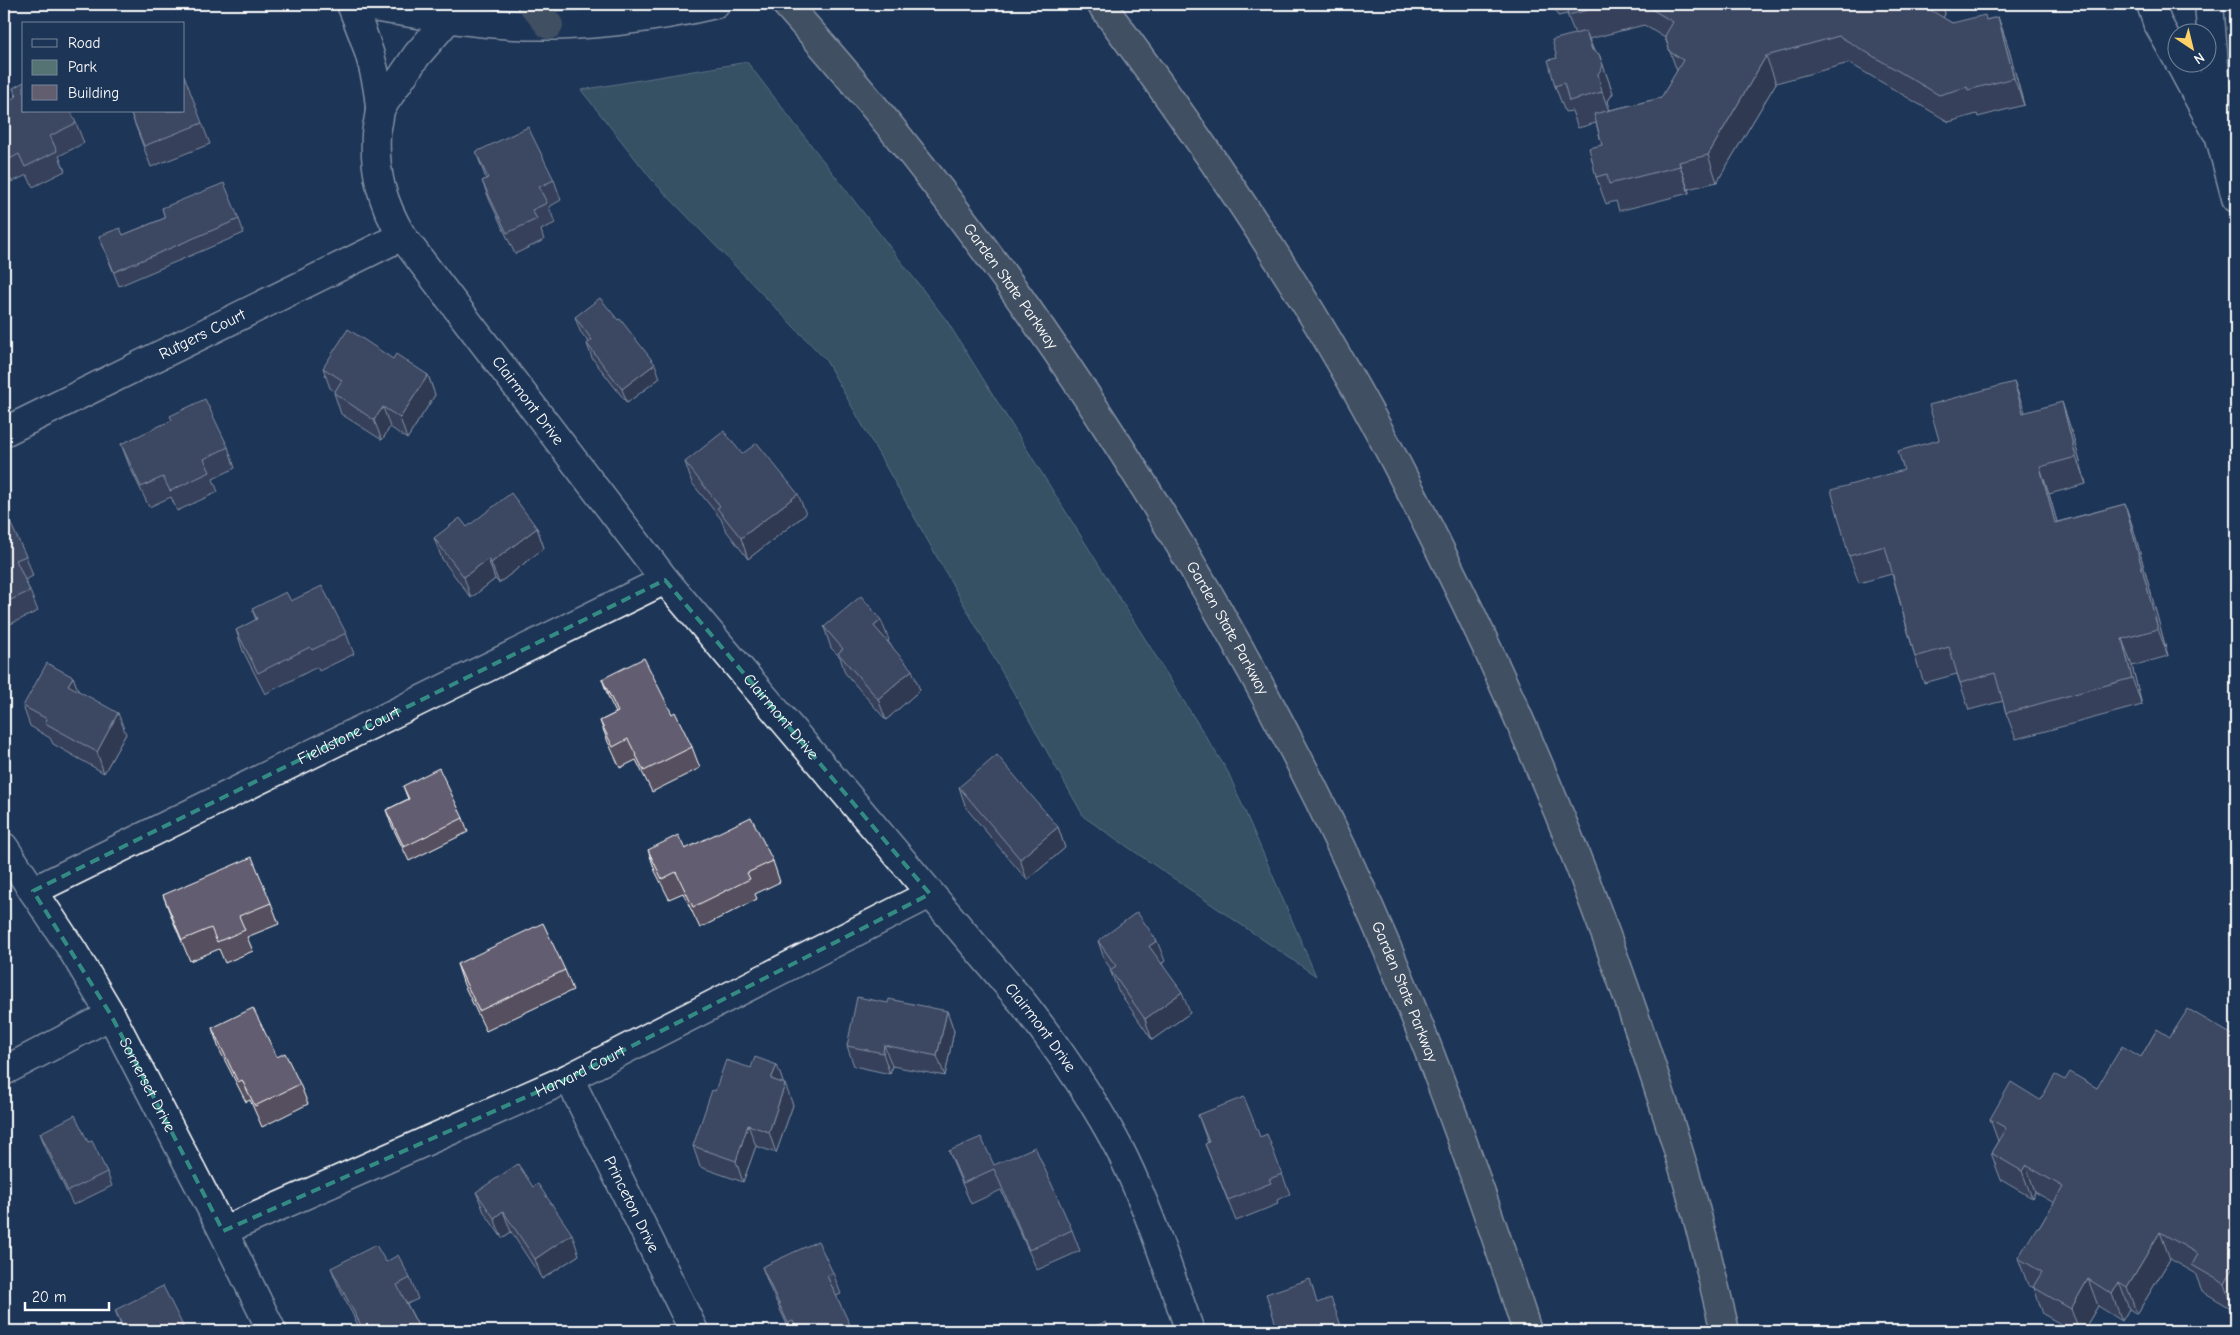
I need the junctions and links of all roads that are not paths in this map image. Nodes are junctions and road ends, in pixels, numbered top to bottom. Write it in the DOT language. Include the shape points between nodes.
graph roads {
  1 [pos="351,4"];
  2 [pos="532,4"];
  3 [pos="716,4"];
  4 [pos="786,4"];
  5 [pos="1101,4"];
  6 [pos="2151,4"];
  7 [pos="2209,4"];
  8 [pos="449,18"];
  9 [pos="549,25"];
  10 [pos="2168,42"];
  11 [pos="2186,72"];
  12 [pos="380,109"];
  13 [pos="2228,129"];
  14 [pos="2236,198"];
  15 [pos="402,236"];
  16 [pos="4,432"];
  17 [pos="665,580"];
  18 [pos="4,847"];
  19 [pos="33,891"];
  20 [pos="930,894"];
  21 [pos="111,1015"];
  22 [pos="4,1071"];
  23 [pos="568,1078"];
  24 [pos="223,1231"];
  25 [pos="272,1331"];
  26 [pos="694,1331"];
  27 [pos="1190,1331"];
  28 [pos="1527,1331"];
  29 [pos="1725,1331"];
  1 -- 8 [label="street"];
  1 -- 12 [label="street, Clairmont Drive" via="375,67"];
  2 -- 9 [label="highway"];
  3 -- 9 [label="street" via="638,18"];
  4 -- 28 [label="highway, Garden State Parkway" via="926,171 1033,316 1103,419 1257,678 1327,817 1389,953 1447,1095"];
  5 -- 29 [label="highway" via="1179,110 1266,239 1344,368 1485,641 1546,780 1602,922 1652,1067 1696,1213"];
  6 -- 10 [label="street"];
  7 -- 13 [label="street" via="2217,101"];
  8 -- 9 [label="street"];
  8 -- 12 [label="street, Clairmont Drive" via="416,55"];
  11 -- 13 [label="street"];
  12 -- 15 [label="street, Clairmont Drive" via="376,131 376,170 384,203"];
  13 -- 14 [label="street"];
  15 -- 16 [label="street, Rutgers Court"];
  15 -- 17 [label="street, Clairmont Drive"];
  17 -- 19 [label="street, Fieldstone Court"];
  17 -- 20 [label="street, Clairmont Drive"];
  18 -- 19 [label="street, Somerset Drive"];
  19 -- 21 [label="street, Somerset Drive"];
  20 -- 23 [label="street, Harvard Court"];
  20 -- 27 [label="street, Clairmont Drive" via="1023,1003 1072,1069 1098,1111 1144,1204"];
  21 -- 22 [label="street"];
  21 -- 24 [label="street, Somerset Drive"];
  23 -- 24 [label="street, Harvard Court"];
  23 -- 26 [label="street, Princeton Drive"];
  24 -- 25 [label="street, Somerset Drive"];
}
